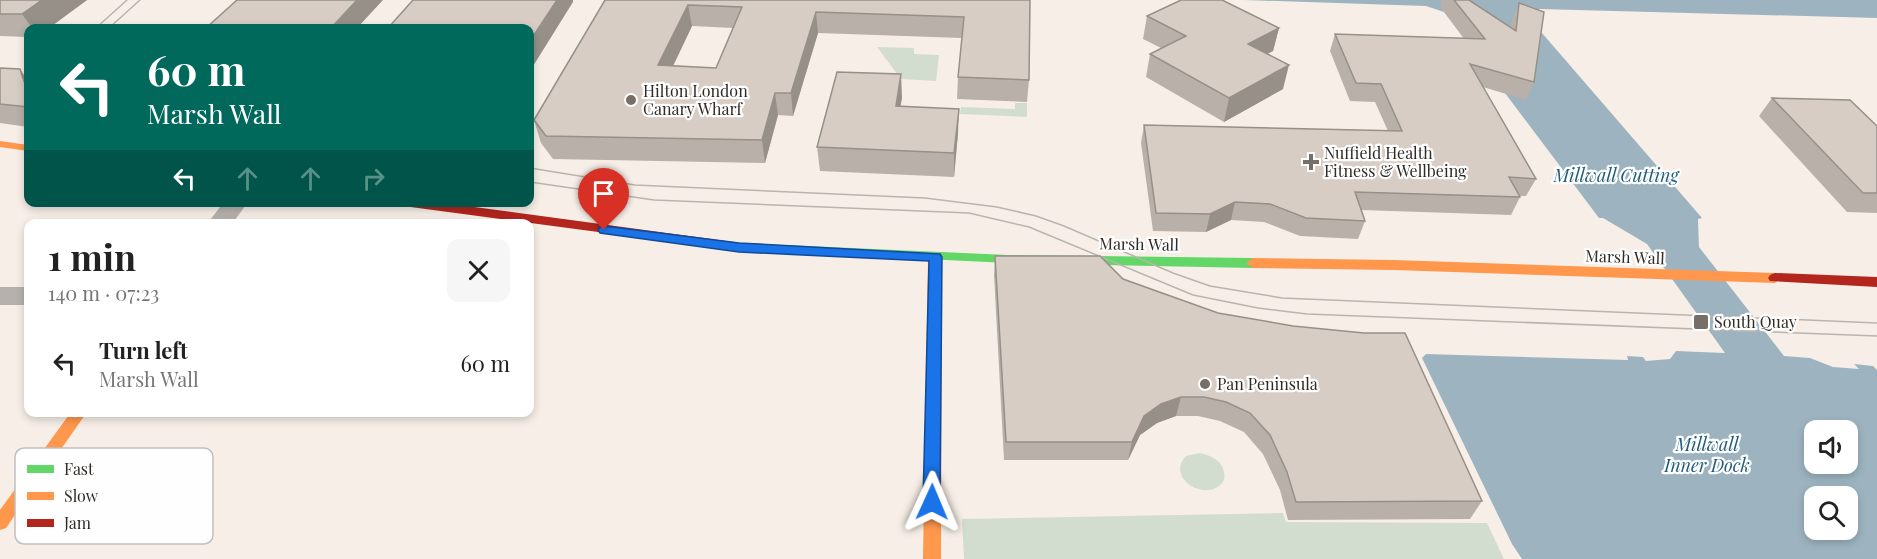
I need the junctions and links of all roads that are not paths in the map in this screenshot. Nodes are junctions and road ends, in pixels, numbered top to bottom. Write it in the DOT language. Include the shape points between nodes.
graph roads {
  1 [pos="0,144"];
  2 [pos="24,147"];
  3 [pos="233,207"];
  4 [pos="440,207"];
  5 [pos="223,219"];
  6 [pos="530,219"];
  7 [pos="534,220"];
  8 [pos="935,257"];
  9 [pos="1877,282"];
  10 [pos="0,296"];
  11 [pos="24,296"];
  12 [pos="76,417"];
  13 [pos="54,448"];
  14 [pos="15,502"];
  15 [pos="0,523"];
  16 [pos="932,559"];
  1 -- 2 [label="street"];
  3 -- 5 [label="street"];
  4 -- 6 [label="street, Marsh Wall"];
  7 -- 8 [label="street, Marsh Wall" via="739,247"];
  8 -- 9 [label="street, Marsh Wall" via="1394,265"];
  8 -- 16 [label="street"];
  10 -- 11 [label="street"];
  12 -- 13 [label="street"];
  14 -- 15 [label="street"];
}
